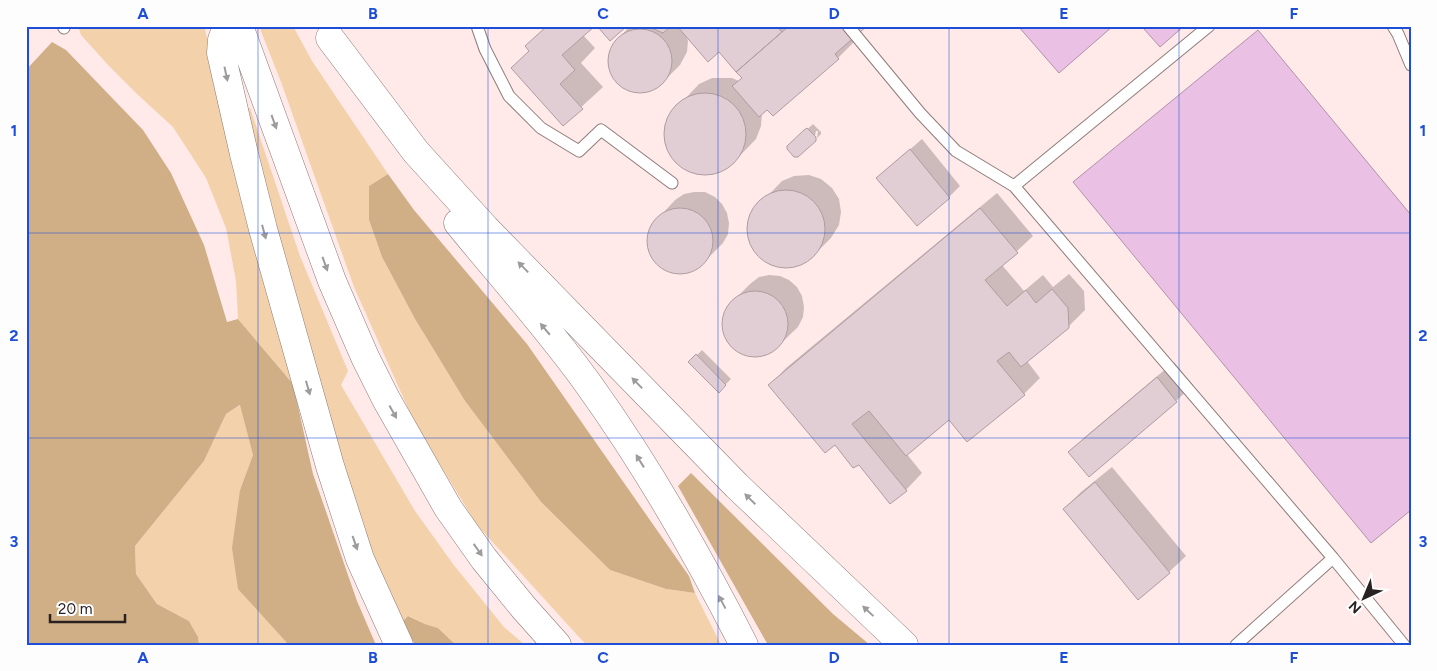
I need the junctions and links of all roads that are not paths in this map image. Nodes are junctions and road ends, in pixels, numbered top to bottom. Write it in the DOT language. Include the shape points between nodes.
graph roads {
  1 [pos="227,26"];
  2 [pos="239,26"];
  3 [pos="477,26"];
  4 [pos="848,26"];
  5 [pos="1208,26"];
  6 [pos="1393,26"];
  7 [pos="327,32"];
  8 [pos="1411,65"];
  9 [pos="672,183"];
  10 [pos="1014,186"];
  11 [pos="1333,558"];
  12 [pos="399,645"];
  13 [pos="557,645"];
  14 [pos="744,645"];
  15 [pos="904,645"];
  16 [pos="1236,645"];
  17 [pos="1404,645"];
  1 -- 12 [label="highway, one-way" via="221,53 265,238 360,560"];
  2 -- 13 [label="highway, one-way" via="332,281 386,399 453,515 484,559"];
  3 -- 9 [label="lane" via="509,96 541,128 579,151 601,130"];
  4 -- 10 [label="lane" via="956,151"];
  5 -- 10 [label="lane"];
  6 -- 8 [label="lane"];
  14 -- 7 [label="highway, one-way" via="707,573 619,428 588,383 401,148"];
  15 -- 7 [label="highway, one-way" via="737,486 486,229 416,152"];
  10 -- 11 [label="lane"];
  11 -- 16 [label="lane"];
  11 -- 17 [label="lane"];
}
